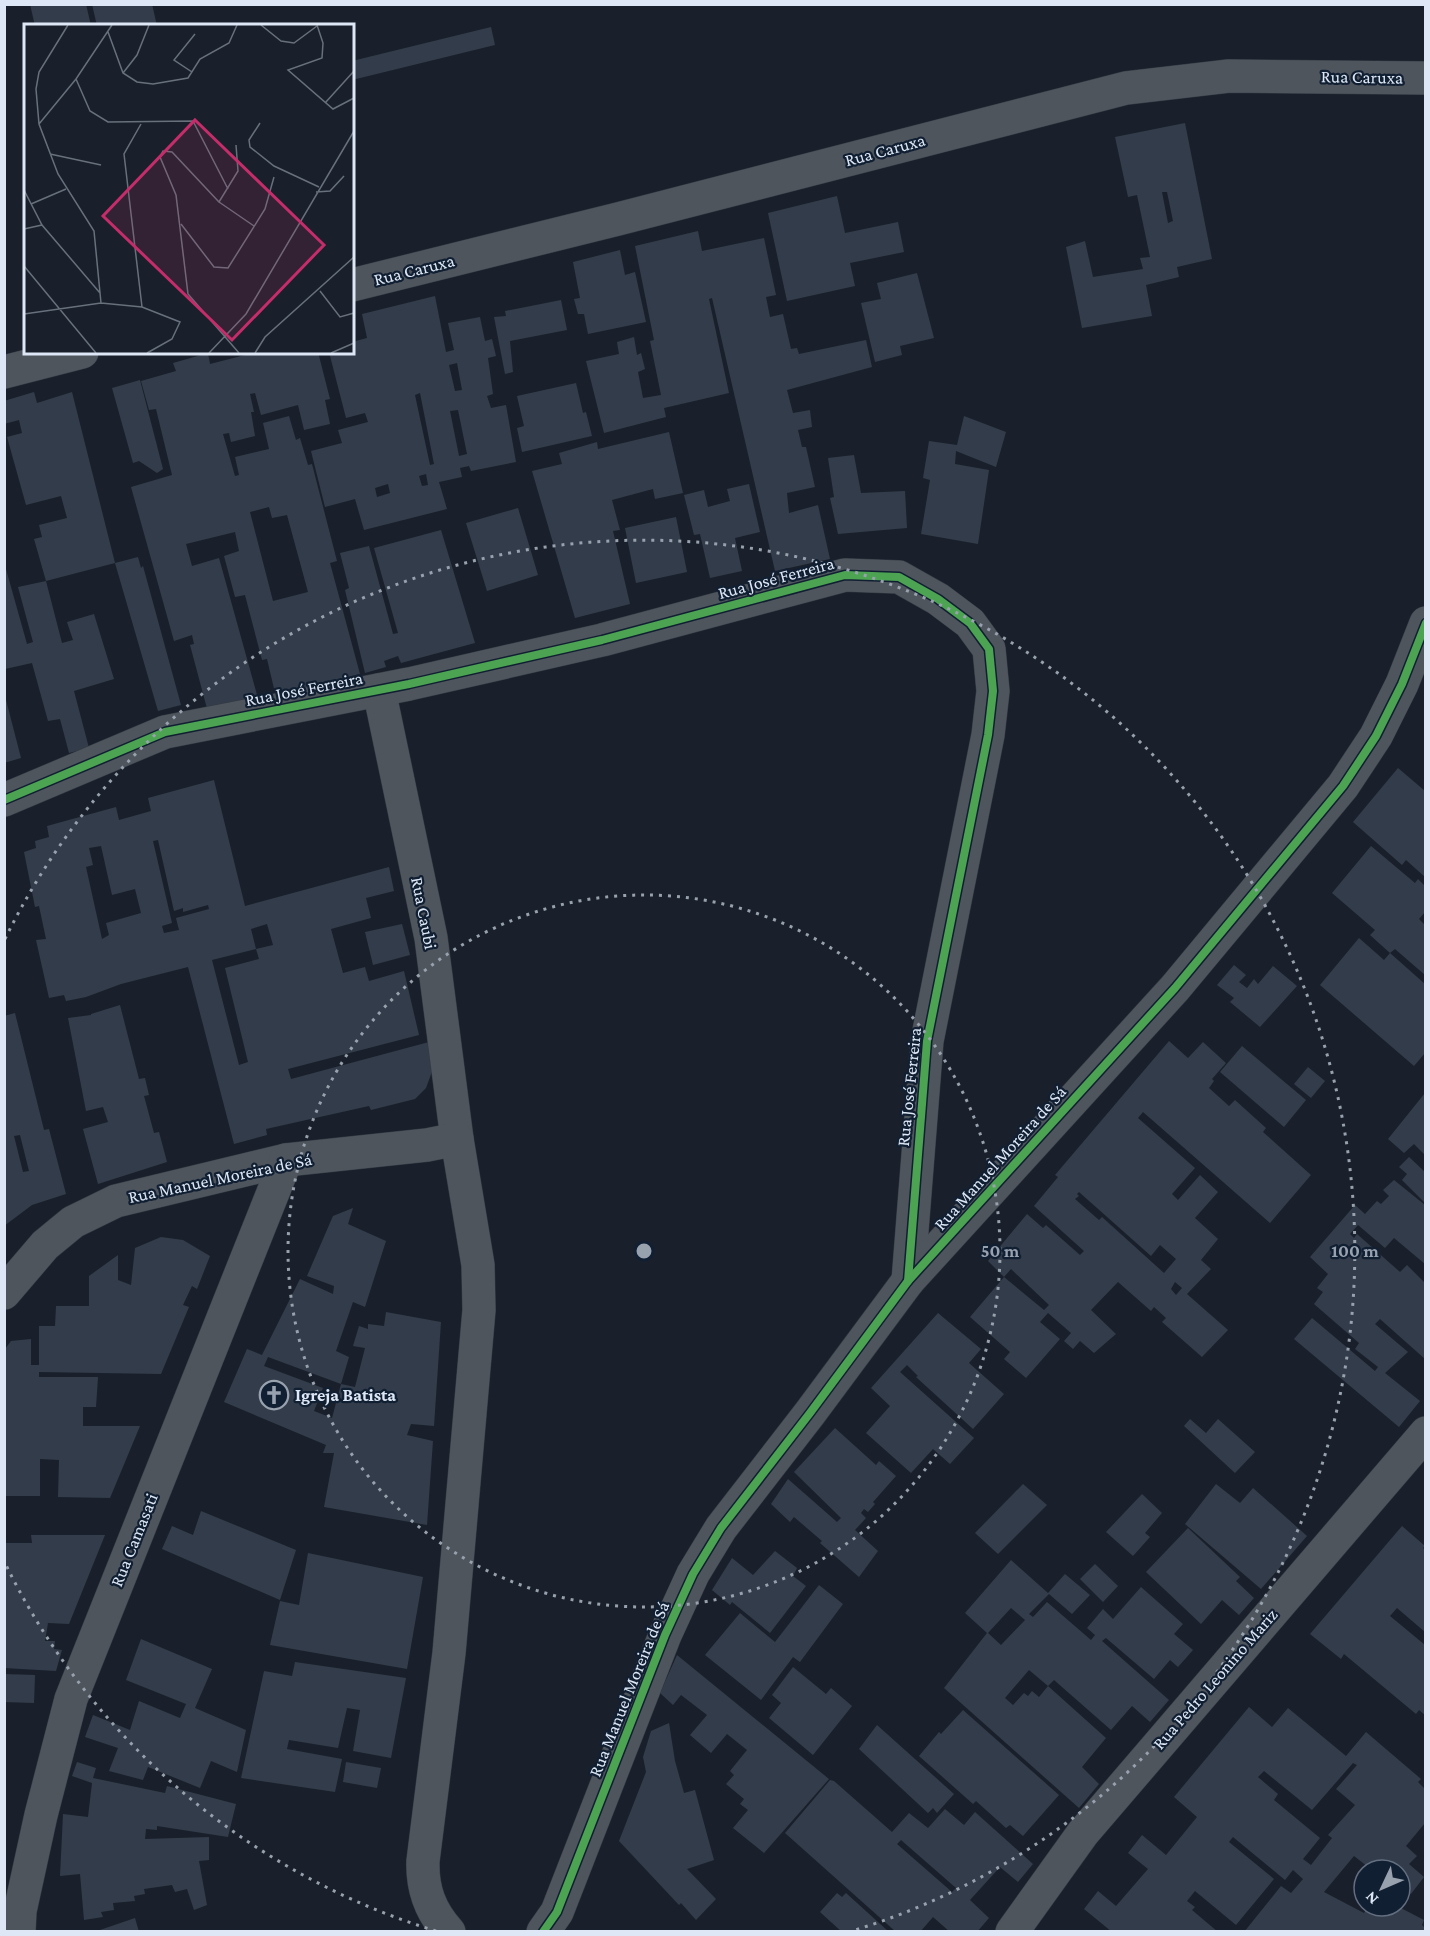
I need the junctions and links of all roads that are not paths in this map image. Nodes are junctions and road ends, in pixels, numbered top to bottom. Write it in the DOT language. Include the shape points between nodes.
graph roads {
  1 [pos="1425,78"];
  2 [pos="354,285"];
  3 [pos="74,354"];
  4 [pos="4,372"];
  5 [pos="1425,623"];
  6 [pos="379,690"];
  7 [pos="4,800"];
  8 [pos="457,1138"];
  9 [pos="286,1160"];
  10 [pos="908,1281"];
  11 [pos="4,1293"];
  12 [pos="1425,1433"];
  13 [pos="19,1932"];
  14 [pos="449,1932"];
  15 [pos="543,1932"];
  16 [pos="1012,1932"];
  1 -- 2 [label="street, Rua Caruxa" via="1229,76 1126,88"];
  3 -- 4 [label="street"];
  5 -- 10 [label="street, Rua Manuel Moreira de Sá" via="1376,736 1343,786 1175,988"];
  6 -- 7 [label="street, Rua José Ferreira" via="165,732"];
  6 -- 8 [label="street, Rua Caubi" via="431,938"];
  6 -- 10 [label="street, Rua José Ferreira" via="602,640 845,575 899,576 938,598 970,623 989,649 993,691 988,735 927,1041"];
  8 -- 9 [label="street, Rua Manuel Moreira de Sá" via="427,1145"];
  8 -- 14 [label="street" via="478,1265 479,1310 449,1653 422,1880 431,1908"];
  9 -- 11 [label="street, Rua Manuel Moreira de Sá" via="116,1200 73,1222 45,1245"];
  9 -- 13 [label="street, Rua Camasati" via="71,1699 41,1815"];
  10 -- 15 [label="street, Rua Manuel Moreira de Sá" via="721,1528 693,1574 665,1635 557,1912"];
  12 -- 16 [label="street, Rua Pedro Leonino Mariz" via="1083,1833"];
}
